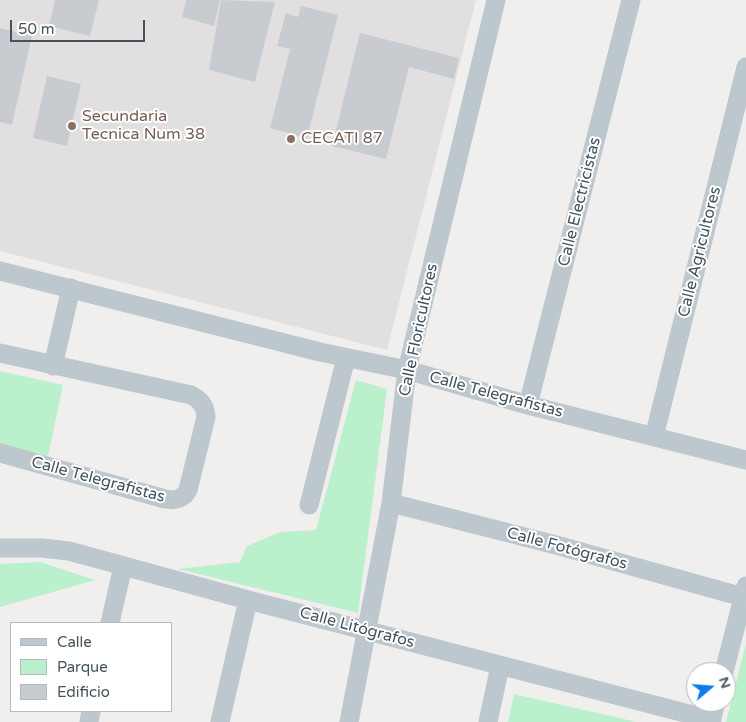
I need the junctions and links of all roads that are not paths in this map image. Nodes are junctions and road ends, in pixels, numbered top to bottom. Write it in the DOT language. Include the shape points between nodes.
graph roads {
  1 [pos="496,0"];
  2 [pos="631,0"];
  3 [pos="746,67"];
  4 [pos="0,270"];
  5 [pos="71,288"];
  6 [pos="0,353"];
  7 [pos="346,358"];
  8 [pos="53,366"];
  9 [pos="407,370"];
  10 [pos="528,405"];
  11 [pos="654,437"];
  12 [pos="0,453"];
  13 [pos="746,460"];
  14 [pos="391,503"];
  15 [pos="308,505"];
  16 [pos="0,548"];
  17 [pos="123,566"];
  18 [pos="744,592"];
  19 [pos="248,600"];
  20 [pos="110,622"];
  21 [pos="368,630"];
  22 [pos="726,662"];
  23 [pos="500,666"];
  24 [pos="712,721"];
  25 [pos="220,722"];
  26 [pos="350,722"];
  27 [pos="488,722"];
  1 -- 9 [label="street, Calle Floricultores"];
  2 -- 10 [label="street, Calle Electricistas"];
  3 -- 11 [label="street, Calle Agricultores"];
  4 -- 5 [label="street, Calle Telegrafistas"];
  5 -- 7 [label="street, Calle Telegrafistas"];
  5 -- 8 [label="street"];
  6 -- 8 [label="street, Calle Telegrafistas"];
  7 -- 9 [label="street, Calle Telegrafistas"];
  7 -- 15 [label="street"];
  8 -- 12 [label="street, Calle Telegrafistas" via="192,395 200,400 206,417 184,496 166,499"];
  9 -- 10 [label="street, Calle Telegrafistas"];
  9 -- 14 [label="street, Calle Floricultores"];
  10 -- 11 [label="street, Calle Telegrafistas"];
  11 -- 13 [label="street, Calle Telegrafistas"];
  14 -- 18 [label="street, Calle Fotógrafos"];
  14 -- 21 [label="street, Calle Floricultores"];
  16 -- 17 [label="street, Calle Litógrafos" via="69,551"];
  17 -- 19 [label="street, Calle Litógrafos"];
  17 -- 20 [label="street"];
  18 -- 22 [label="street"];
  19 -- 21 [label="street, Calle Litógrafos"];
  19 -- 25 [label="street"];
  21 -- 23 [label="street, Calle Litógrafos"];
  21 -- 26 [label="street, Calle Floricultores"];
  23 -- 24 [label="street, Calle Litógrafos"];
  23 -- 27 [label="street"];
}
